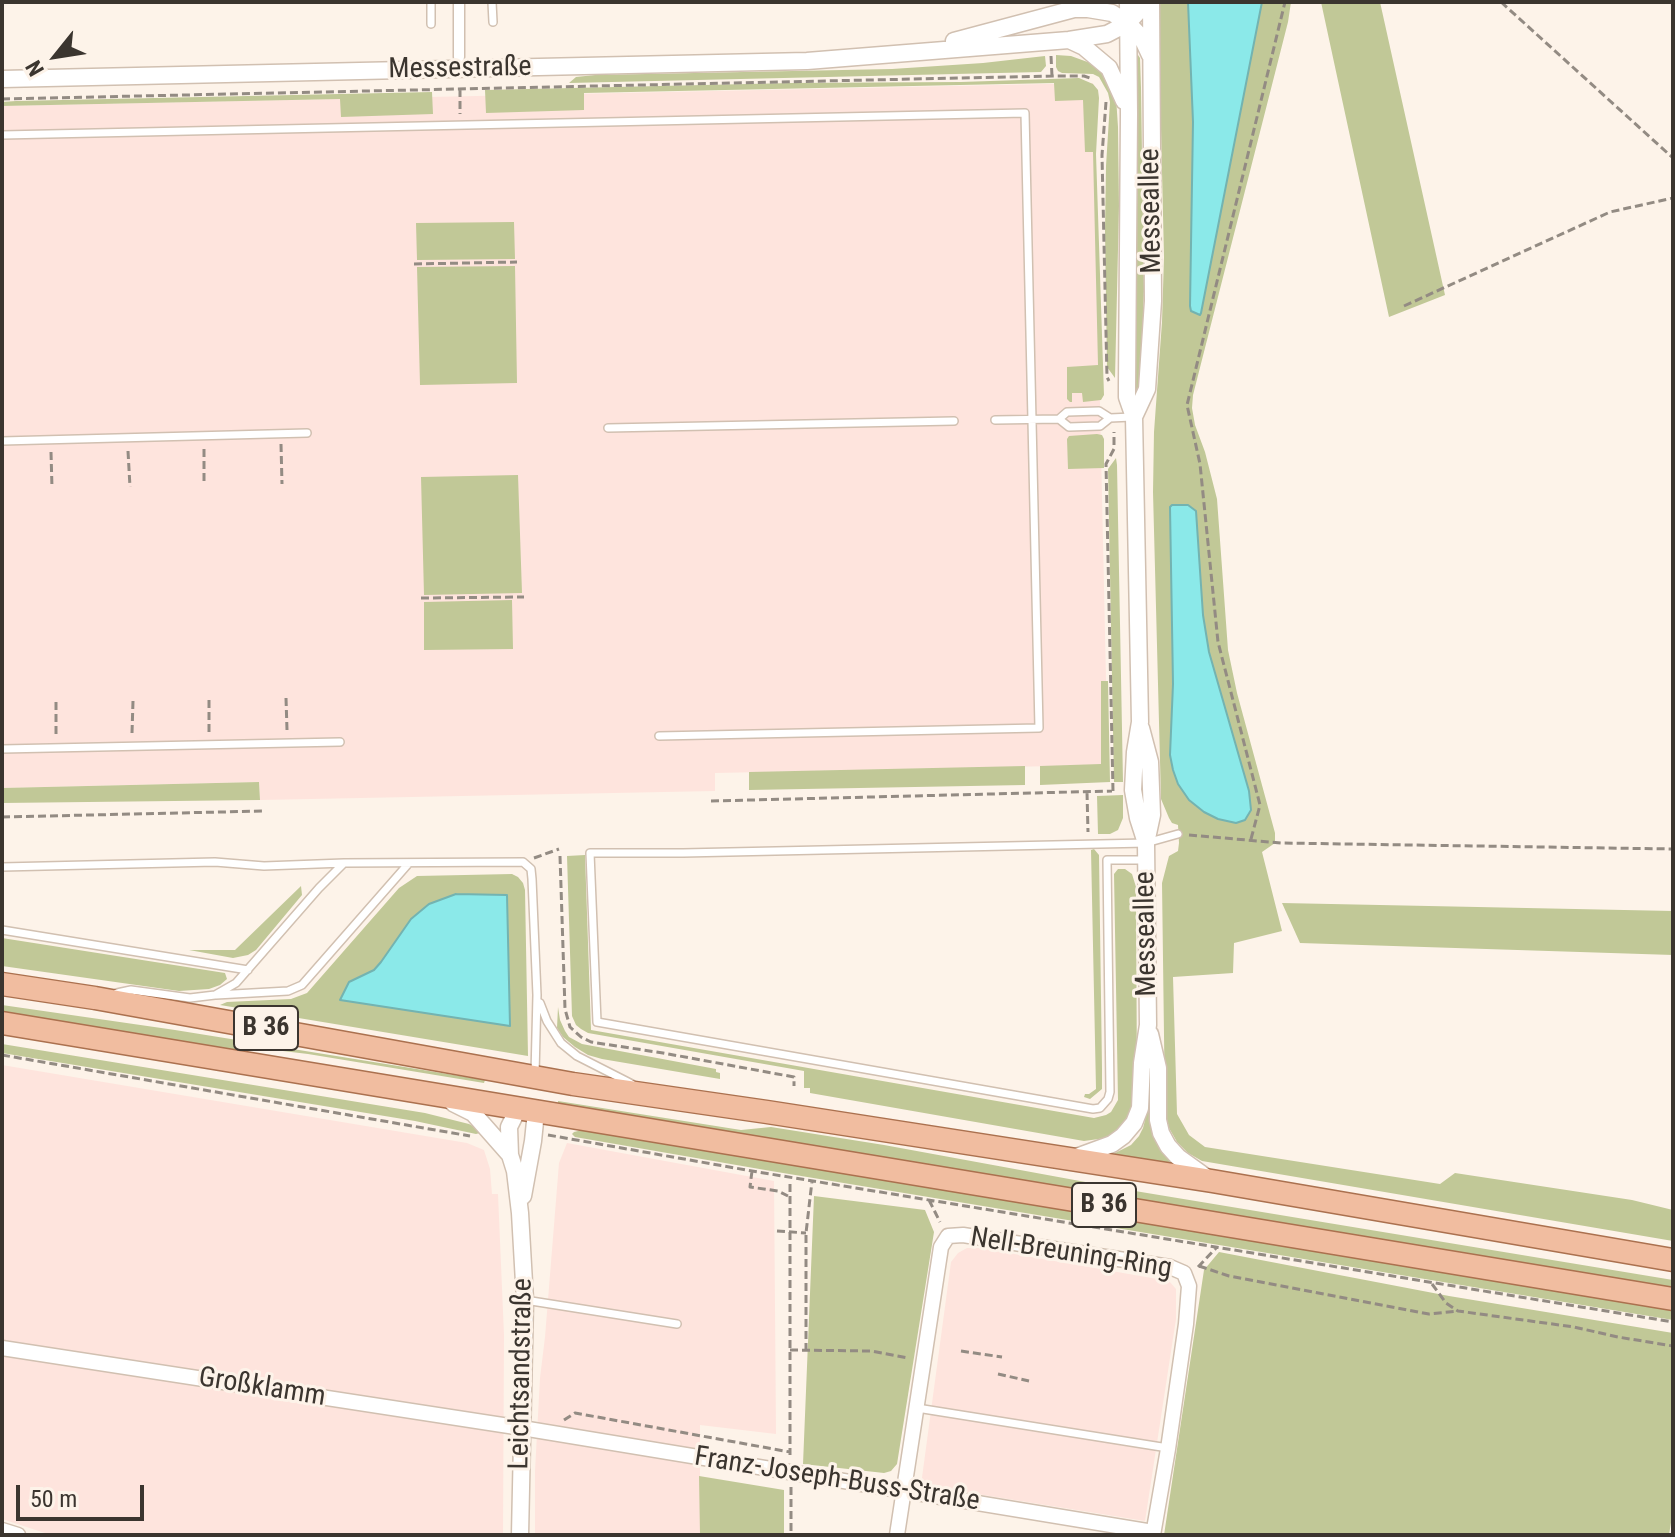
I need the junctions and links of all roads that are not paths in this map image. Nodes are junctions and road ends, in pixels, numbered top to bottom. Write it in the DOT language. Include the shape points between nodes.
graph roads {
  1 [pos="431,2"];
  2 [pos="459,2"];
  3 [pos="492,2"];
  4 [pos="1128,2"];
  5 [pos="1149,2"];
  6 [pos="1079,6"];
  7 [pos="493,22"];
  8 [pos="1128,23"];
  9 [pos="431,24"];
  10 [pos="1069,40"];
  11 [pos="918,52"];
  12 [pos="1151,57"];
  13 [pos="459,63"];
  14 [pos="2,79"];
  15 [pos="1129,114"];
  16 [pos="2,135"];
  17 [pos="1134,417"];
  18 [pos="1110,418"];
  19 [pos="1032,419"];
  20 [pos="1059,419"];
  21 [pos="995,420"];
  22 [pos="954,421"];
  23 [pos="608,428"];
  24 [pos="307,433"];
  25 [pos="2,441"];
  26 [pos="1140,722"];
  27 [pos="659,736"];
  28 [pos="340,742"];
  29 [pos="2,749"];
  30 [pos="1178,834"];
  31 [pos="1146,843"];
  32 [pos="1147,860"];
  33 [pos="344,863"];
  34 [pos="409,863"];
  35 [pos="2,867"];
  36 [pos="2,930"];
  37 [pos="248,970"];
  38 [pos="2,984"];
  39 [pos="215,995"];
  40 [pos="537,995"];
  41 [pos="95,998"];
  42 [pos="2,1023"];
  43 [pos="1148,1025"];
  44 [pos="434,1094"];
  45 [pos="655,1096"];
  46 [pos="485,1103"];
  47 [pos="532,1105"];
  48 [pos="510,1155"];
  49 [pos="1070,1159"];
  50 [pos="1212,1181"];
  51 [pos="520,1213"];
  52 [pos="1673,1260"];
  53 [pos="1673,1299"];
  54 [pos="525,1300"];
  55 [pos="677,1324"];
  56 [pos="2,1348"];
  57 [pos="917,1408"];
  58 [pos="522,1428"];
  59 [pos="1168,1449"];
  60 [pos="905,1491"];
  61 [pos="2,1530"];
  62 [pos="1153,1534"];
  63 [pos="18,1535"];
  64 [pos="520,1535"];
  65 [pos="897,1535"];
  1 -- 9 [label="lane"];
  2 -- 13 [label="street"];
  3 -- 7 [label="lane"];
  4 -- 8 [label="street, Messeallee"];
  5 -- 8 [label="street"];
  5 -- 12 [label="street, Messeallee"];
  6 -- 8 [label="street, Messestraße" via="1112,13"];
  6 -- 11 [label="street, Messestraße"];
  8 -- 10 [label="street, Messestraße" via="1107,34"];
  8 -- 12 [label="street"];
  8 -- 15 [label="street, Messeallee"];
  10 -- 11 [label="street, Messestraße"];
  10 -- 15 [label="street" via="1109,68"];
  11 -- 13 [label="street, Messestraße" via="807,61"];
  12 -- 17 [label="street, Messeallee" via="1153,301 1147,389"];
  13 -- 14 [label="street, Messestraße"];
  15 -- 17 [label="street, Messeallee" via="1127,397"];
  16 -- 19 [label="lane" via="1025,113"];
  17 -- 18 [label="lane"];
  17 -- 26 [label="street, Messeallee"];
  18 -- 20 [label="lane" via="1099,411 1067,412"];
  18 -- 20 [label="lane" via="1100,426 1069,427"];
  19 -- 20 [label="lane"];
  19 -- 21 [label="lane"];
  19 -- 27 [label="lane" via="1039,728"];
  22 -- 23 [label="lane"];
  24 -- 25 [label="lane"];
  26 -- 31 [label="street, Messeallee" via="1150,762 1152,815"];
  26 -- 31 [label="street, Messeallee" via="1133,790"];
  28 -- 29 [label="lane"];
  30 -- 31 [label="lane"];
  31 -- 32 [label="street, Messeallee"];
  31 -- 32 [label="lane" via="590,853 597,1022 1100,1108 1110,1092 1107,860"];
  32 -- 43 [label="street, Messeallee"];
  33 -- 34 [label="lane"];
  33 -- 35 [label="lane"];
  33 -- 37 [label="lane"];
  34 -- 39 [label="lane" via="302,985 288,991"];
  34 -- 40 [label="lane" via="523,862 531,869"];
  36 -- 37 [label="lane"];
  37 -- 39 [label="lane"];
  38 -- 41 [label="main road, B 36"];
  39 -- 41 [label="lane" via="190,998 131,990"];
  40 -- 45 [label="lane" via="561,1043"];
  40 -- 47 [label="lane"];
  41 -- 47 [label="main road, B 36"];
  42 -- 44 [label="main road, B 36"];
  43 -- 49 [label="street, Messeallee" via="1134,1123 1112,1144"];
  43 -- 50 [label="street, Messeallee" via="1158,1068 1161,1133 1178,1157"];
  44 -- 46 [label="main road, B 36"];
  44 -- 48 [label="street, Leichtsandstraße" via="473,1113"];
  45 -- 47 [label="main road, B 36" via="573,1084"];
  45 -- 49 [label="main road, B 36"];
  46 -- 47 [label="main road, B 36"];
  46 -- 47 [label="main road" via="526,1088"];
  47 -- 48 [label="street, Leichtsandstraße" via="509,1127"];
  47 -- 51 [label="street, Leichtsandstraße"];
  47 -- 53 [label="main road, B 36"];
  48 -- 51 [label="street, Leichtsandstraße"];
  49 -- 50 [label="main road, B 36"];
  50 -- 52 [label="main road, B 36"];
  51 -- 54 [label="street, Leichtsandstraße"];
  54 -- 55 [label="lane"];
  54 -- 58 [label="street, Leichtsandstraße"];
  56 -- 58 [label="street, Großklamm"];
  57 -- 59 [label="lane"];
  57 -- 59 [label="street, Nell-Breuning-Ring" via="941,1247 948,1236 1170,1267 1188,1278"];
  57 -- 60 [label="street, Nell-Breuning-Ring"];
  58 -- 60 [label="street, Franz-Joseph-Buss-Straße"];
  58 -- 64 [label="street, Leichtsandstraße"];
  59 -- 62 [label="street, Nell-Breuning-Ring"];
  60 -- 62 [label="street, Franz-Joseph-Buss-Straße"];
  60 -- 65 [label="street, Nell-Breuning-Ring"];
  61 -- 63 [label="street"];
}
